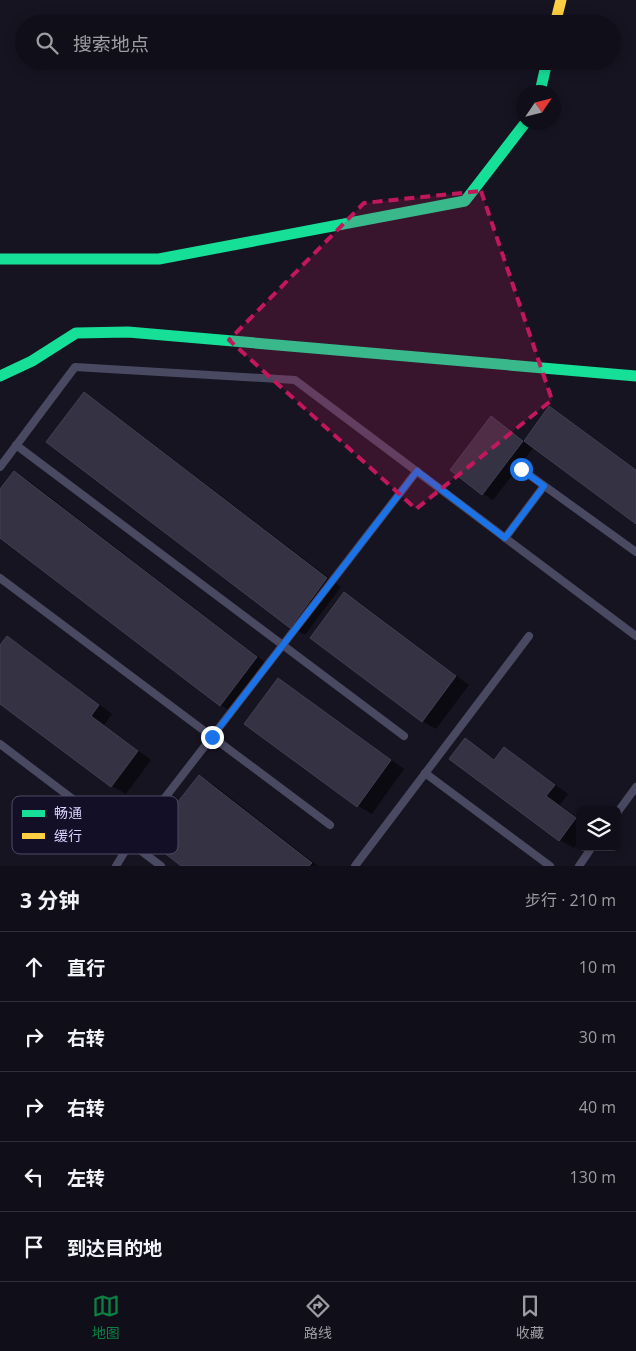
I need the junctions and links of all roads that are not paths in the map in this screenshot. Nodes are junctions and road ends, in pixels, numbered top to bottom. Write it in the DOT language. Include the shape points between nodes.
graph roads {
  1 [pos="561,0"];
  2 [pos="557,15"];
  3 [pos="545,70"];
  4 [pos="542,85"];
  5 [pos="520,130"];
  6 [pos="0,259"];
  7 [pos="0,376"];
  8 [pos="636,376"];
  9 [pos="16,445"];
  10 [pos="0,467"];
  11 [pos="521,469"];
  12 [pos="417,471"];
  13 [pos="544,486"];
  14 [pos="505,538"];
  15 [pos="636,552"];
  16 [pos="0,578"];
  17 [pos="528,636"];
  18 [pos="636,636"];
  19 [pos="283,645"];
  20 [pos="404,736"];
  21 [pos="212,737"];
  22 [pos="0,744"];
  23 [pos="426,773"];
  24 [pos="636,788"];
  25 [pos="69,796"];
  26 [pos="166,796"];
  27 [pos="621,808"];
  28 [pos="330,825"];
  29 [pos="589,851"];
  30 [pos="123,854"];
  31 [pos="146,854"];
  32 [pos="116,866"];
  33 [pos="162,866"];
  34 [pos="355,866"];
  35 [pos="550,866"];
  36 [pos="579,866"];
  1 -- 2 [label="street"];
  3 -- 4 [label="street"];
  5 -- 6 [label="street" via="465,201 159,259"];
  7 -- 8 [label="street" via="32,361 76,333 128,332"];
  9 -- 10 [label="lane"];
  9 -- 12 [label="lane" via="75,367 295,380"];
  9 -- 19 [label="lane"];
  11 -- 13 [label="lane"];
  12 -- 14 [label="lane"];
  12 -- 19 [label="lane"];
  13 -- 14 [label="lane"];
  13 -- 15 [label="lane"];
  14 -- 18 [label="lane"];
  16 -- 21 [label="lane"];
  17 -- 23 [label="lane"];
  19 -- 20 [label="lane"];
  19 -- 21 [label="lane"];
  21 -- 26 [label="lane"];
  21 -- 28 [label="lane"];
  22 -- 25 [label="lane"];
  23 -- 34 [label="lane"];
  23 -- 35 [label="lane"];
  24 -- 27 [label="lane"];
  29 -- 36 [label="lane"];
  30 -- 32 [label="lane"];
  31 -- 33 [label="lane"];
}
